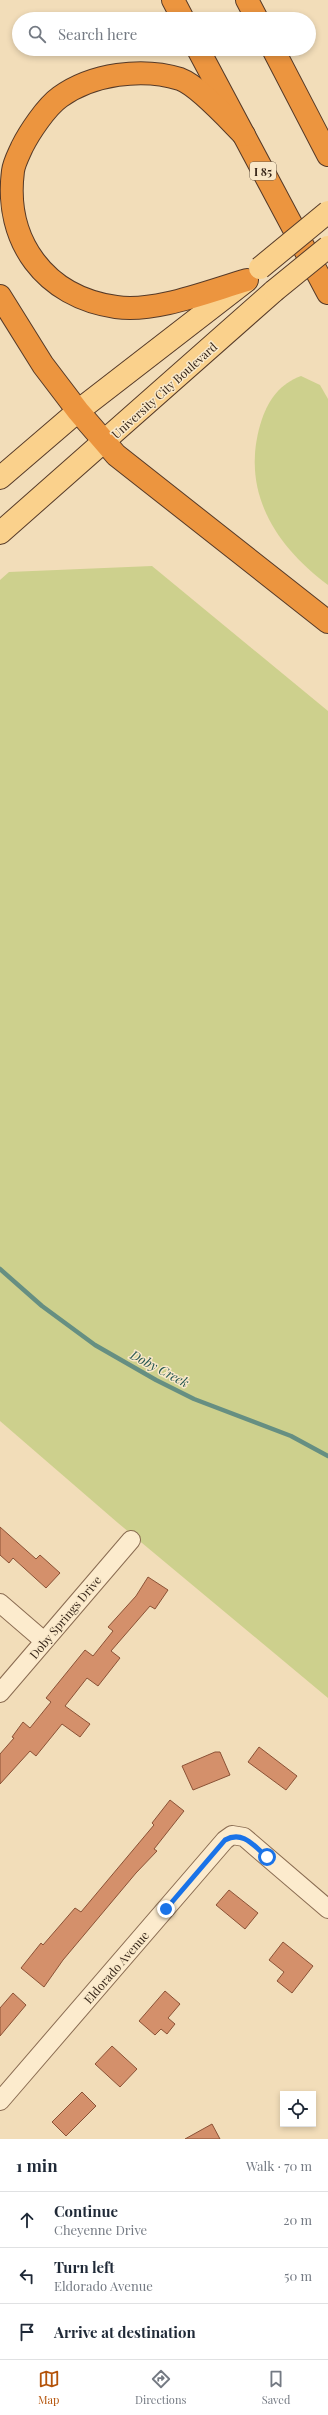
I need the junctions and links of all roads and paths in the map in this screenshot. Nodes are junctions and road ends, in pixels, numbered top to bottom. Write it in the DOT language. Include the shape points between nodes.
graph roads {
  1 [pos="173,0"];
  2 [pos="248,0"];
  3 [pos="179,12"];
  4 [pos="254,12"];
  5 [pos="202,56"];
  6 [pos="277,56"];
  7 [pos="244,135"];
  8 [pos="328,155"];
  9 [pos="328,212"];
  10 [pos="328,247"];
  11 [pos="254,274"];
  12 [pos="328,293"];
  13 [pos="0,296"];
  14 [pos="78,411"];
  15 [pos="105,442"];
  16 [pos="0,478"];
  17 [pos="0,533"];
  18 [pos="328,622"];
  19 [pos="131,1540"];
  20 [pos="0,1603"];
  21 [pos="44,1641"];
  22 [pos="0,1693"];
  23 [pos="328,1909"];
  24 [pos="0,2101"];
  1 -- 3 [label="highway"];
  2 -- 4 [label="highway"];
  5 -- 7 [label="highway, I 85"];
  6 -- 8 [label="highway"];
  7 -- 11 [label="highway" via="213,103 181,79 132,72 93,80 59,98 28,134 13,169 12,206 21,236 34,264 55,285 85,300 116,308 152,306"];
  7 -- 12 [label="highway, I 85"];
  9 -- 11 [label="main road, bridge"];
  10 -- 15 [label="main road, University City Boulevard, bridge" via="274,291"];
  11 -- 14 [label="main road"];
  13 -- 14 [label="highway" via="43,365"];
  14 -- 15 [label="highway"];
  14 -- 16 [label="main road"];
  15 -- 17 [label="main road, University City Boulevard"];
  15 -- 18 [label="highway" via="136,471"];
  19 -- 21 [label="street, Doby Springs Drive"];
  20 -- 21 [label="street"];
  21 -- 22 [label="street, Doby Springs Drive"];
  23 -- 24 [label="street, Eldorado Avenue" via="244,1837 232,1836 225,1840"];
}
